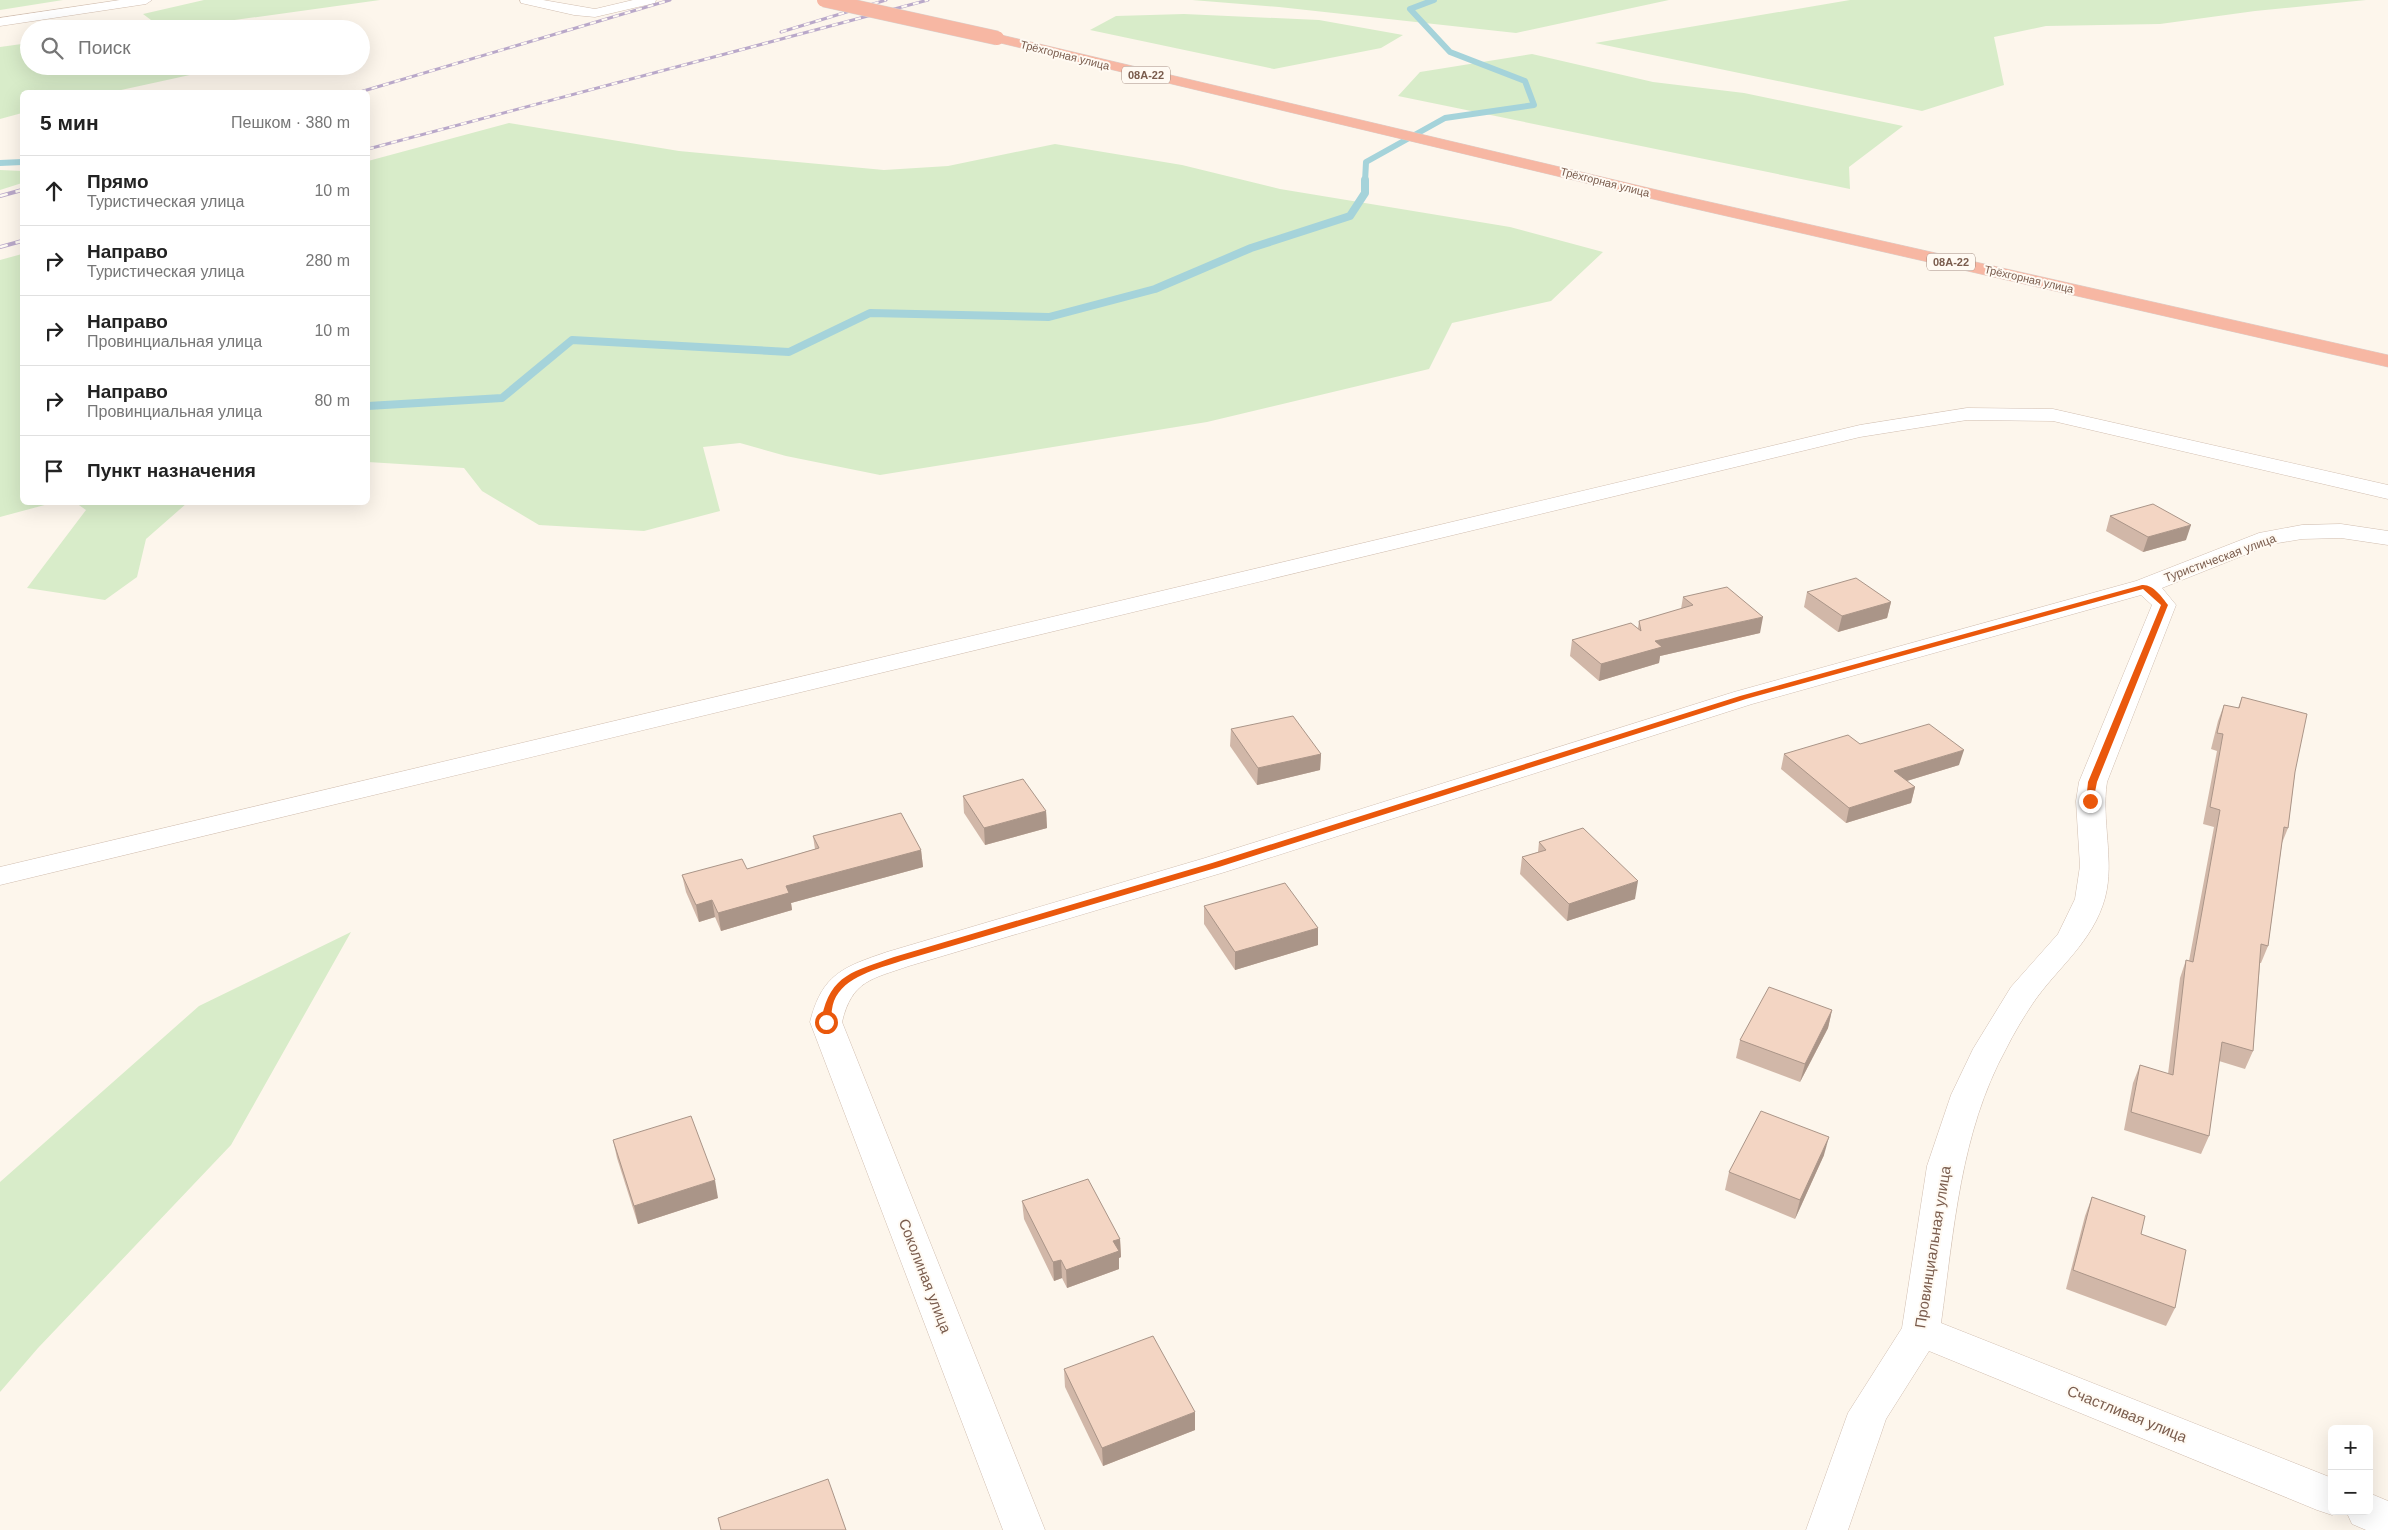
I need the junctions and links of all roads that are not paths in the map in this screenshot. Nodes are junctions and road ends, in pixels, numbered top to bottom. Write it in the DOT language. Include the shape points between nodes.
graph roads {
  1 [pos="146,0"];
  2 [pos="526,0"];
  3 [pos="650,0"];
  4 [pos="824,0"];
  5 [pos="0,22"];
  6 [pos="2388,361"];
  7 [pos="2388,492"];
  8 [pos="2385,537"];
  9 [pos="2145,586"];
  10 [pos="0,876"];
  11 [pos="826,1022"];
  12 [pos="1922,1331"];
  13 [pos="2328,1495"];
  14 [pos="2373,1514"];
  15 [pos="2388,1520"];
  16 [pos="1024,1530"];
  17 [pos="1827,1530"];
  1 -- 5 [label="street"];
  2 -- 3 [label="street" via="595,13"];
  4 -- 6 [label="highway, Трёхгорная улица / 08А-22, bridge" via="1674,199"];
  7 -- 10 [label="street" via="2053,415 1967,414 1860,431"];
  8 -- 9 [label="street, Туристическая улица" via="2341,531 2302,532 2267,538"];
  9 -- 11 [label="street, Туристическая улица" via="1743,698 1216,865 898,959 840,984 829,1001"];
  9 -- 12 [label="street, Провинциальная улица" via="2164,605 2092,782 2090,801 2095,866 2090,899 2072,939 2022,995 1989,1049 1968,1095 1945,1166"];
  11 -- 16 [label="street, Соколиная улица"];
  12 -- 13 [label="street, Счастливая улица"];
  12 -- 17 [label="street, Провинциальная улица" via="1868,1413"];
  14 -- 15 [label="street"];
}
